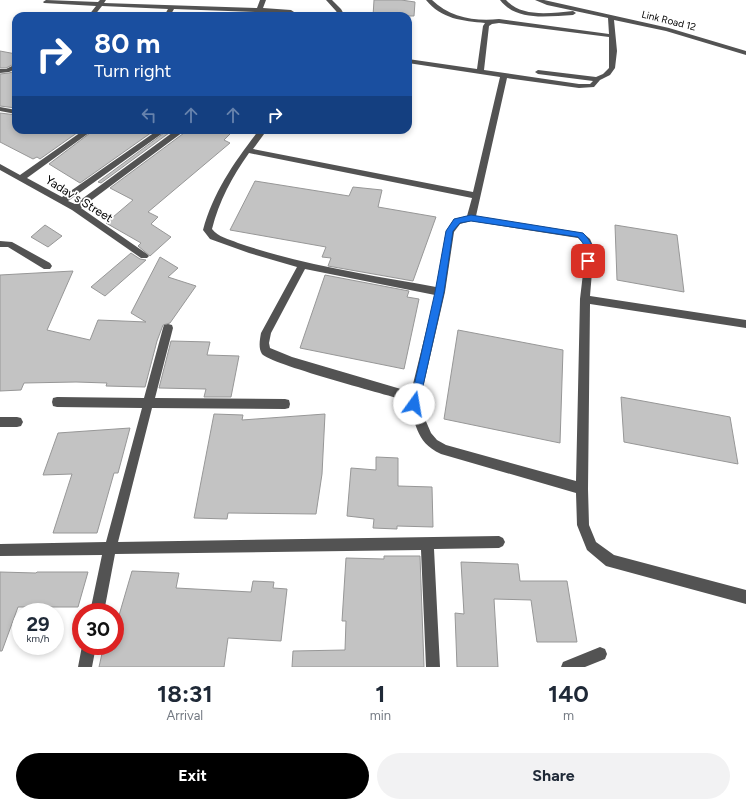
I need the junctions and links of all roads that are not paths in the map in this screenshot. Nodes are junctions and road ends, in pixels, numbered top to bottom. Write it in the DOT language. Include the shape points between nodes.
graph roads {
  1 [pos="263,0"];
  2 [pos="329,0"];
  3 [pos="429,0"];
  4 [pos="503,0"];
  5 [pos="538,0"];
  6 [pos="46,2"];
  7 [pos="102,2"];
  8 [pos="172,7"];
  9 [pos="94,12"];
  10 [pos="169,12"];
  11 [pos="244,12"];
  12 [pos="258,12"];
  13 [pos="340,12"];
  14 [pos="585,12"];
  15 [pos="611,17"];
  16 [pos="490,22"];
  17 [pos="613,36"];
  18 [pos="746,53"];
  19 [pos="412,62"];
  20 [pos="12,69"];
  21 [pos="0,71"];
  22 [pos="480,71"];
  23 [pos="538,72"];
  24 [pos="504,76"];
  25 [pos="597,79"];
  26 [pos="0,108"];
  27 [pos="12,111"];
  28 [pos="83,134"];
  29 [pos="157,134"];
  30 [pos="176,134"];
  31 [pos="260,134"];
  32 [pos="248,150"];
  33 [pos="0,166"];
  34 [pos="21,178"];
  35 [pos="477,196"];
  36 [pos="62,201"];
  37 [pos="75,208"];
  38 [pos="471,218"];
  39 [pos="0,244"];
  40 [pos="144,256"];
  41 [pos="303,265"];
  42 [pos="47,266"];
  43 [pos="440,292"];
  44 [pos="585,299"];
  45 [pos="746,324"];
  46 [pos="168,328"];
  47 [pos="57,402"];
  48 [pos="148,404"];
  49 [pos="285,404"];
  50 [pos="414,404"];
  51 [pos="0,422"];
  52 [pos="17,422"];
  53 [pos="582,489"];
  54 [pos="499,542"];
  55 [pos="427,544"];
  56 [pos="110,549"];
  57 [pos="0,550"];
  58 [pos="746,598"];
  59 [pos="99,603"];
  60 [pos="600,654"];
  61 [pos="87,655"];
  62 [pos="84,667"];
  63 [pos="432,667"];
  64 [pos="568,667"];
  1 -- 12 [label="street"];
  2 -- 13 [label="street"];
  3 -- 16 [label="street" via="439,10 452,17"];
  4 -- 14 [label="street, Link Road 12" via="508,7 519,12"];
  5 -- 14 [label="street, Link Road 12"];
  6 -- 7 [label="street"];
  7 -- 8 [label="street"];
  7 -- 9 [label="street"];
  8 -- 10 [label="street"];
  8 -- 11 [label="street"];
  14 -- 15 [label="street, Link Road 12"];
  15 -- 17 [label="street"];
  15 -- 18 [label="street, Link Road 12" via="667,29"];
  16 -- 17 [label="street" via="499,21"];
  16 -- 22 [label="street" via="486,26"];
  17 -- 25 [label="street" via="612,68"];
  19 -- 22 [label="street"];
  20 -- 21 [label="street" via="7,72"];
  22 -- 24 [label="street"];
  23 -- 25 [label="street"];
  24 -- 25 [label="street" via="586,87 595,84"];
  24 -- 35 [label="street"];
  26 -- 27 [label="street"];
  28 -- 34 [label="street"];
  29 -- 36 [label="street"];
  30 -- 37 [label="street"];
  31 -- 32 [label="street"];
  32 -- 35 [label="street"];
  32 -- 41 [label="street" via="219,194 207,230 213,237 232,244"];
  33 -- 34 [label="street, Yadav's Street"];
  34 -- 36 [label="street, Yadav's Street"];
  35 -- 38 [label="street"];
  36 -- 37 [label="street, Yadav's Street"];
  37 -- 40 [label="street, Yadav's Street"];
  38 -- 43 [label="street" via="457,221 450,231"];
  38 -- 44 [label="street" via="580,235 590,248"];
  39 -- 42 [label="street" via="9,244"];
  41 -- 43 [label="street"];
  41 -- 50 [label="street" via="266,333 266,351 272,356 408,396"];
  43 -- 50 [label="street"];
  44 -- 45 [label="street"];
  44 -- 53 [label="street"];
  46 -- 48 [label="street"];
  47 -- 48 [label="street"];
  48 -- 49 [label="street"];
  48 -- 56 [label="street"];
  50 -- 53 [label="street" via="423,431 432,443 445,450"];
  51 -- 52 [label="street"];
  53 -- 58 [label="street" via="583,525 591,546 611,560"];
  54 -- 55 [label="street"];
  55 -- 56 [label="street"];
  55 -- 63 [label="street"];
  56 -- 57 [label="street"];
  56 -- 59 [label="street"];
  60 -- 64 [label="street"];
  61 -- 62 [label="street"];
}
